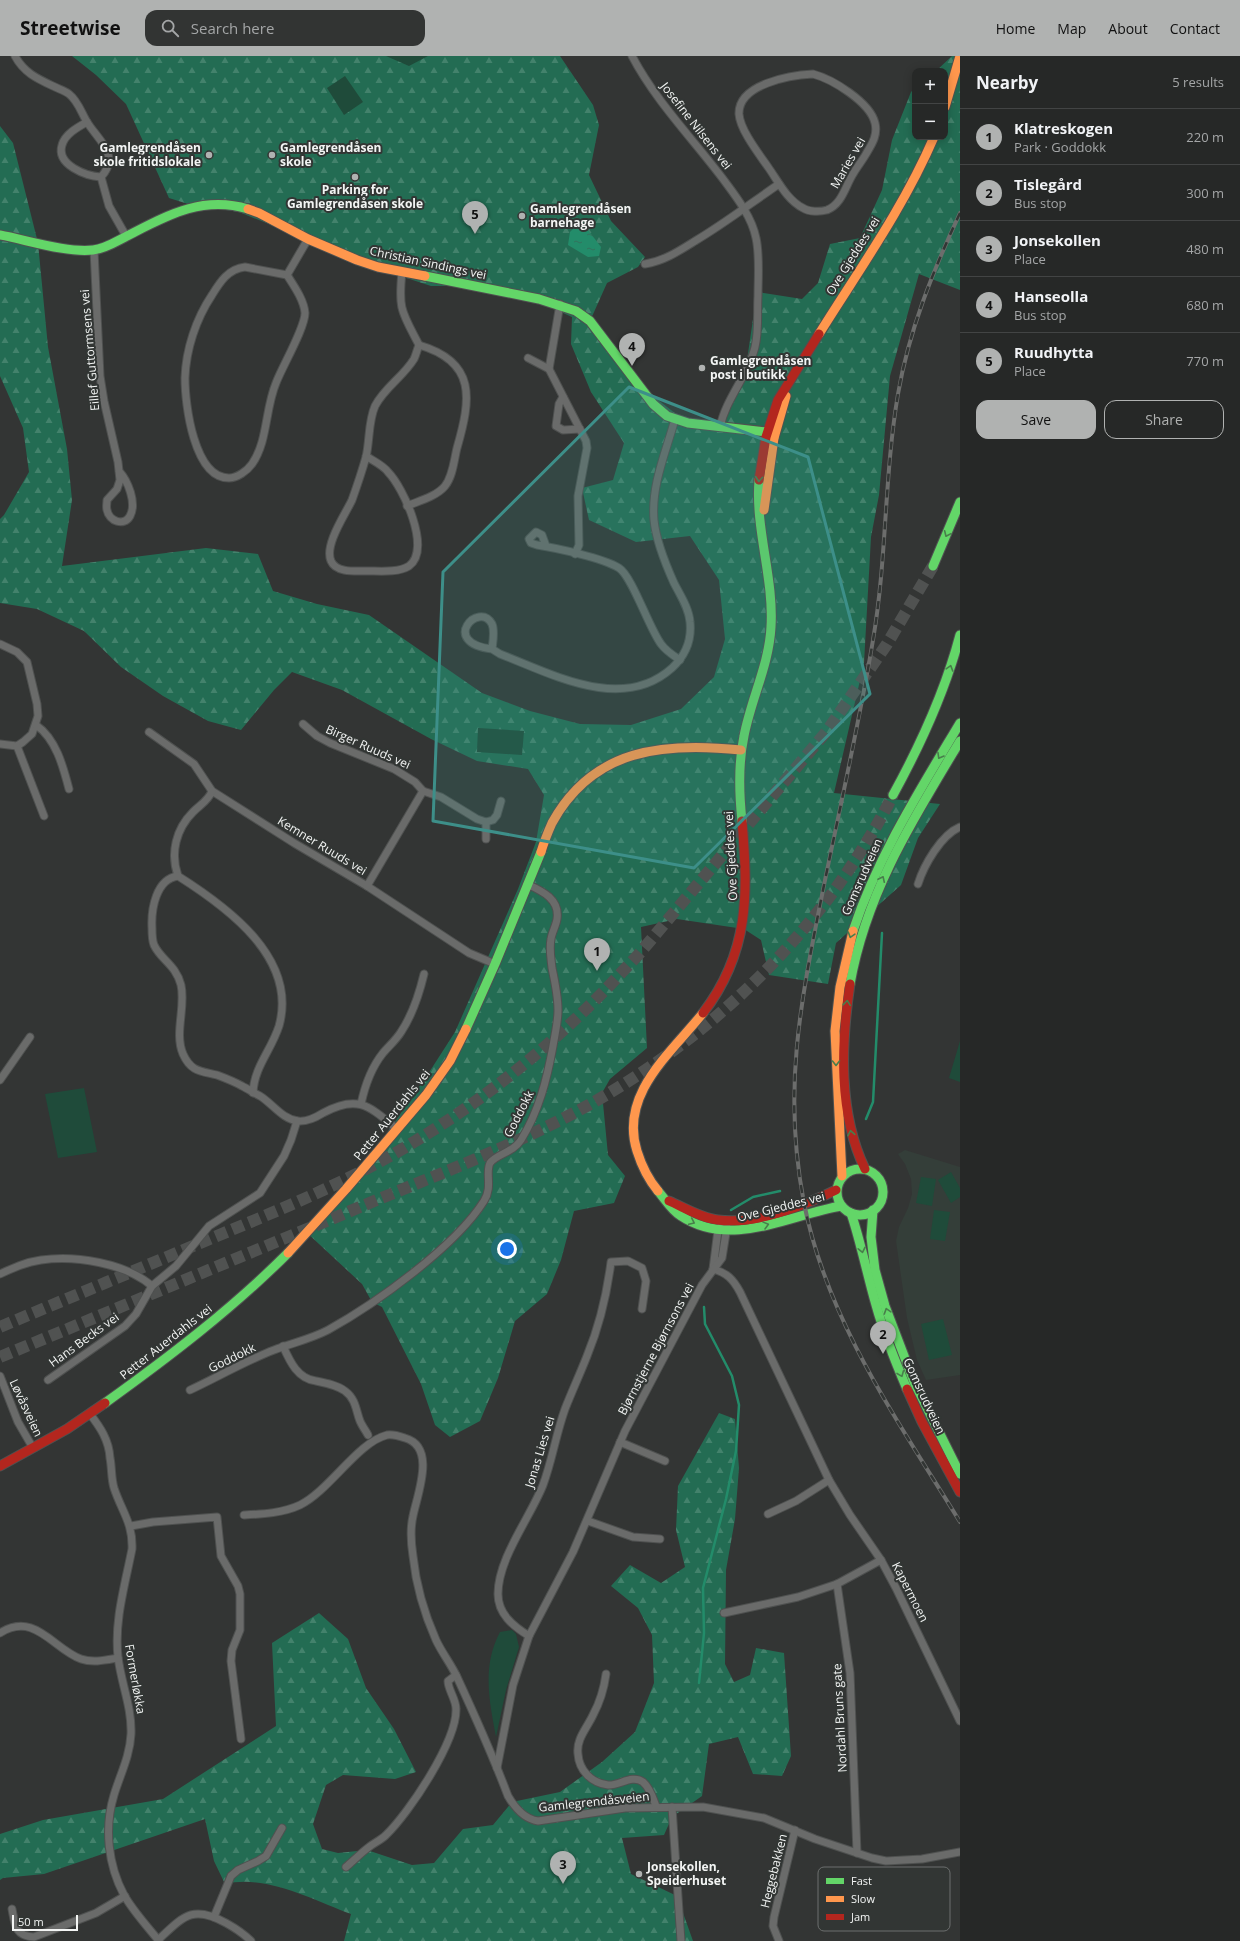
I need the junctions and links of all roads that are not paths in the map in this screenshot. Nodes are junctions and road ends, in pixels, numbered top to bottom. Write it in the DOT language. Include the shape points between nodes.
graph roads {
  1 [pos="15,56"];
  2 [pos="632,56"];
  3 [pos="960,56"];
  4 [pos="946,104"];
  5 [pos="87,122"];
  6 [pos="933,140"];
  7 [pos="101,177"];
  8 [pos="779,184"];
  9 [pos="744,209"];
  10 [pos="0,235"];
  11 [pos="126,236"];
  12 [pos="308,240"];
  13 [pos="94,250"];
  14 [pos="645,264"];
  15 [pos="402,272"];
  16 [pos="287,275"];
  17 [pos="560,304"];
  18 [pos="419,345"];
  19 [pos="528,358"];
  20 [pos="549,369"];
  21 [pos="563,397"];
  22 [pos="675,419"];
  23 [pos="720,427"];
  24 [pos="580,429"];
  25 [pos="769,437"];
  26 [pos="366,456"];
  27 [pos="119,471"];
  28 [pos="960,502"];
  29 [pos="407,506"];
  30 [pos="546,546"];
  31 [pos="575,554"];
  32 [pos="933,566"];
  33 [pos="960,635"];
  34 [pos="0,644"];
  35 [pos="492,648"];
  36 [pos="680,660"];
  37 [pos="960,723"];
  38 [pos="303,724"];
  39 [pos="36,725"];
  40 [pos="149,732"];
  41 [pos="960,741"];
  42 [pos="0,744"];
  43 [pos="17,746"];
  44 [pos="741,750"];
  45 [pos="70,789"];
  46 [pos="212,791"];
  47 [pos="423,791"];
  48 [pos="893,796"];
  49 [pos="501,801"];
  50 [pos="44,816"];
  51 [pos="486,822"];
  52 [pos="960,827"];
  53 [pos="486,839"];
  54 [pos="178,876"];
  55 [pos="527,884"];
  56 [pos="918,884"];
  57 [pos="367,886"];
  58 [pos="495,964"];
  59 [pos="424,974"];
  60 [pos="30,1037"];
  61 [pos="0,1080"];
  62 [pos="253,1093"];
  63 [pos="361,1104"];
  64 [pos="297,1121"];
  65 [pos="397,1129"];
  66 [pos="865,1169"];
  67 [pos="842,1176"];
  68 [pos="836,1190"];
  69 [pos="664,1198"];
  70 [pos="842,1206"];
  71 [pos="873,1210"];
  72 [pos="851,1213"];
  73 [pos="725,1220"];
  74 [pos="723,1230"];
  75 [pos="713,1269"];
  76 [pos="0,1274"];
  77 [pos="152,1286"];
  78 [pos="642,1309"];
  79 [pos="283,1346"];
  80 [pos="0,1376"];
  81 [pos="48,1380"];
  82 [pos="190,1390"];
  83 [pos="90,1414"];
  84 [pos="368,1435"];
  85 [pos="620,1442"];
  86 [pos="33,1448"];
  87 [pos="665,1460"];
  88 [pos="0,1466"];
  89 [pos="960,1474"];
  90 [pos="829,1480"];
  91 [pos="960,1492"];
  92 [pos="768,1514"];
  93 [pos="244,1515"];
  94 [pos="588,1521"];
  95 [pos="131,1526"];
  96 [pos="660,1539"];
  97 [pos="881,1560"];
  98 [pos="837,1584"];
  99 [pos="724,1613"];
  100 [pos="1,1630"];
  101 [pos="529,1636"];
  102 [pos="118,1658"];
  103 [pos="606,1674"];
  104 [pos="456,1675"];
  105 [pos="960,1721"];
  106 [pos="241,1739"];
  107 [pos="497,1769"];
  108 [pos="656,1806"];
  109 [pos="672,1807"];
  110 [pos="282,1828"];
  111 [pos="795,1830"];
  112 [pos="857,1852"];
  113 [pos="960,1852"];
  114 [pos="346,1867"];
  115 [pos="125,1896"];
  116 [pos="12,1909"];
  117 [pos="214,1917"];
  118 [pos="158,1941"];
  119 [pos="251,1941"];
  120 [pos="681,1941"];
  121 [pos="779,1941"];
  1 -- 5 [label="street" via="31,75 68,93 77,102"];
  2 -- 9 [label="street, Josefine Nilsens vei" via="661,100 710,160"];
  3 -- 4 [label="main road"];
  5 -- 7 [label="street" via="109,153 108,166"];
  5 -- 7 [label="street" via="73,130 65,139 61,146 63,154 66,162 77,170"];
  6 -- 25 [label="main road, Ove Gjeddes vei" via="902,200 789,385"];
  7 -- 11 [label="street" via="109,206"];
  8 -- 8 [label="street, Maries vei" via="741,123 740,107 754,90 784,78 813,74 830,80 868,110 876,124 874,140 852,175 843,196 831,208 818,211 803,209"];
  8 -- 9 [label="street"];
  9 -- 14 [label="street" via="671,256 656,263"];
  9 -- 23 [label="street, Josefine Nilsens vei" via="756,238 758,292 755,346 748,368 726,406"];
  10 -- 13 [label="main road, Christian Sindings vei" via="73,250"];
  11 -- 12 [label="main road, Christian Sindings vei" via="174,212 222,204 259,213"];
  11 -- 13 [label="main road, Christian Sindings vei"];
  12 -- 15 [label="main road, Christian Sindings vei" via="357,260"];
  12 -- 16 [label="street"];
  13 -- 27 [label="street, Eillef Guttormsens vei" via="100,376"];
  15 -- 17 [label="main road, Christian Sindings vei"];
  15 -- 18 [label="street" via="401,310"];
  16 -- 16 [label="street" via="245,267 235,268 223,279 201,312 191,340 185,384 192,431 203,460 223,478 242,474 252,464 265,427 272,391 304,321 303,306"];
  17 -- 20 [label="street"];
  17 -- 22 [label="main road, Christian Sindings vei" via="590,321 653,404"];
  18 -- 26 [label="street" via="414,359 382,396 371,416"];
  18 -- 29 [label="street" via="445,355 455,364 462,374 468,396 465,419 445,487"];
  19 -- 20 [label="street"];
  20 -- 21 [label="street"];
  21 -- 24 [label="street"];
  21 -- 24 [label="street" via="559,404 556,426 563,430"];
  22 -- 23 [label="main road, Christian Sindings vei"];
  22 -- 36 [label="street" via="653,505 660,549 690,620 689,641"];
  23 -- 25 [label="main road, Christian Sindings vei"];
  24 -- 31 [label="street" via="587,448 578,496 579,545"];
  25 -- 44 [label="main road, Ove Gjeddes vei" via="764,547 771,633 767,659"];
  26 -- 29 [label="street" via="388,471"];
  26 -- 29 [label="street" via="355,492 329,547 329,555 334,566 352,571 409,566 417,550 418,537"];
  27 -- 27 [label="street, Eillef Guttormsens vei" via="117,489 107,500 107,510 114,521 118,522 126,520 133,507 128,487"];
  28 -- 32 [label="main road, one-way"];
  30 -- 31 [label="street"];
  31 -- 36 [label="street" via="620,568 631,583 662,645"];
  48 -- 33 [label="main road, one-way" via="934,713"];
  34 -- 39 [label="street" via="17,652 27,662 37,704"];
  35 -- 35 [label="street" via="492,624 488,619 472,619 465,632 468,639"];
  35 -- 36 [label="street" via="500,654 576,683 600,688 629,687 650,682"];
  37 -- 67 [label="main road, Gomsrudveien, one-way" via="877,868 849,942 840,979 835,1033 843,1151"];
  38 -- 47 [label="street, Birger Ruuds vei" via="330,743 394,768 416,782"];
  39 -- 43 [label="street" via="28,738"];
  39 -- 45 [label="street" via="46,732 53,745"];
  40 -- 46 [label="street, Kemner Ruuds vei" via="194,764"];
  66 -- 41 [label="main road, Gomsrudveien, one-way" via="851,1136 845,1070 846,1014 853,962 870,906 885,872"];
  42 -- 43 [label="street"];
  43 -- 50 [label="street"];
  44 -- 55 [label="main road, Petter Auerdahls vei" via="709,747 645,751 620,758 592,774 569,795 559,810"];
  44 -- 69 [label="main road, Ove Gjeddes vei" via="740,800 746,891 744,920 736,954 725,981 708,1007 650,1075 636,1109 634,1134 638,1156 647,1177"];
  46 -- 54 [label="street" via="191,814 176,839 174,856"];
  46 -- 57 [label="street, Kemner Ruuds vei"];
  47 -- 51 [label="street, Birger Ruuds vei" via="441,797 477,820"];
  47 -- 57 [label="street"];
  49 -- 51 [label="street" via="497,815 493,820"];
  51 -- 53 [label="street"];
  52 -- 56 [label="street" via="948,833 923,869"];
  54 -- 62 [label="street" via="218,903 251,934 272,962 279,980 282,1002 279,1024 268,1054 255,1073"];
  54 -- 62 [label="street" via="166,880 158,890 152,927 154,945 176,972 181,986 181,1039 184,1055 196,1071 217,1076"];
  55 -- 58 [label="main road, Petter Auerdahls vei"];
  55 -- 79 [label="street, Goddokk" via="547,894 556,909 550,951 558,1010 545,1086 538,1107 521,1140 511,1150 491,1162 488,1171 489,1189 485,1200 463,1228 438,1252 394,1287 340,1323 322,1333"];
  57 -- 58 [label="street, Kemner Ruuds vei" via="469,953"];
  58 -- 65 [label="main road, Petter Auerdahls vei" via="450,1061"];
  59 -- 63 [label="street" via="412,1012 401,1032 372,1070 365,1085"];
  60 -- 61 [label="street"];
  62 -- 64 [label="street" via="261,1096 288,1118"];
  63 -- 64 [label="street" via="341,1105 310,1120"];
  63 -- 65 [label="street" via="372,1109"];
  64 -- 77 [label="street, Hans Becks vei" via="284,1156 260,1194 213,1221 176,1266"];
  65 -- 83 [label="main road, Petter Auerdahls vei" via="319,1220 270,1271 162,1362"];
  66 -- 67 [label="main road" via="853,1169"];
  66 -- 71 [label="main road" via="877,1176 882,1186 882,1197"];
  67 -- 68 [label="main road"];
  68 -- 70 [label="main road"];
  68 -- 73 [label="main road, Ove Gjeddes vei" via="811,1201 763,1215"];
  69 -- 73 [label="main road, Ove Gjeddes vei" via="694,1213"];
  69 -- 74 [label="main road, Ove Gjeddes vei, one-way" via="678,1215 687,1220"];
  70 -- 72 [label="main road"];
  74 -- 70 [label="main road, Ove Gjeddes vei, one-way" via="753,1228"];
  71 -- 72 [label="main road" via="860,1215"];
  89 -- 71 [label="main road, Gomsrudveien, one-way" via="921,1399 880,1288 870,1243"];
  72 -- 91 [label="main road, Gomsrudveien, one-way" via="876,1306 894,1357 922,1422"];
  73 -- 74 [label="street, Bjørnstjerne Bjørnsons vei"];
  74 -- 75 [label="street, Bjørnstjerne Bjørnsons vei" via="722,1258"];
  75 -- 85 [label="street, Bjørnstjerne Bjørnsons vei" via="702,1285"];
  75 -- 90 [label="street, Kapermoen" via="731,1277 740,1292"];
  76 -- 77 [label="street" via="35,1261 70,1260 118,1267 135,1274"];
  77 -- 81 [label="street, Hans Becks vei" via="132,1320"];
  78 -- 101 [label="street, Jonas Lies vei" via="646,1281 642,1268 628,1261 612,1262 609,1283 588,1355 565,1410 543,1484 500,1579 498,1593 502,1610 514,1626"];
  79 -- 82 [label="street, Goddokk"];
  79 -- 84 [label="street" via="294,1367 305,1378 346,1391 355,1404"];
  80 -- 86 [label="street, Løvåsveien" via="18,1422"];
  83 -- 86 [label="main road, Petter Auerdahls vei"];
  83 -- 95 [label="street, Formerløkka" via="108,1444 114,1488"];
  85 -- 87 [label="street"];
  85 -- 94 [label="street, Bjørnstjerne Bjørnsons vei"];
  86 -- 88 [label="main road, Petter Auerdahls vei"];
  90 -- 92 [label="street" via="796,1501"];
  90 -- 97 [label="street, Kapermoen"];
  93 -- 104 [label="street, Gamlegrendåsveien" via="270,1513 301,1504 316,1494 373,1441 387,1435 409,1439 417,1446 423,1459 423,1473 411,1539 414,1567 420,1596 436,1640"];
  94 -- 96 [label="street" via="633,1537"];
  94 -- 101 [label="street, Bjørnstjerne Bjørnsons vei"];
  95 -- 102 [label="street, Formerløkka" via="132,1550 117,1632"];
  95 -- 106 [label="street" via="217,1517 221,1556 240,1594 240,1630 232,1650 231,1661"];
  97 -- 98 [label="street"];
  97 -- 105 [label="street, Kapermoen"];
  98 -- 99 [label="street" via="798,1597"];
  98 -- 112 [label="street, Nordahl Bruns gate" via="850,1673"];
  100 -- 102 [label="street" via="18,1627 39,1630 82,1660"];
  101 -- 107 [label="street, Bjørnstjerne Bjørnsons vei" via="513,1685"];
  102 -- 115 [label="street, Formerløkka" via="129,1703 131,1735 111,1806 109,1836 114,1867"];
  103 -- 108 [label="street" via="604,1688 577,1747 581,1767 590,1778 608,1785 637,1779 643,1782 648,1786"];
  104 -- 107 [label="street, Gamlegrendåsveien"];
  104 -- 114 [label="street" via="448,1680 456,1710 454,1726 437,1763 400,1821"];
  107 -- 108 [label="street, Gamlegrendåsveien" via="515,1808 531,1820"];
  108 -- 109 [label="street, Gamlegrendåsveien"];
  109 -- 111 [label="street, Gamlegrendåsveien" via="703,1807 764,1818"];
  109 -- 120 [label="street"];
  110 -- 117 [label="street" via="266,1856 231,1876"];
  111 -- 112 [label="street, Gamlegrendåsveien"];
  111 -- 121 [label="street, Heggebakken" via="774,1917 773,1926"];
  112 -- 113 [label="street, Gamlegrendåsveien" via="886,1861 922,1859"];
  115 -- 116 [label="street" via="96,1913 34,1937 25,1937 17,1930"];
  115 -- 118 [label="street, Formerløkka"];
  117 -- 118 [label="street" via="205,1913 187,1917"];
  117 -- 119 [label="street"];
}
